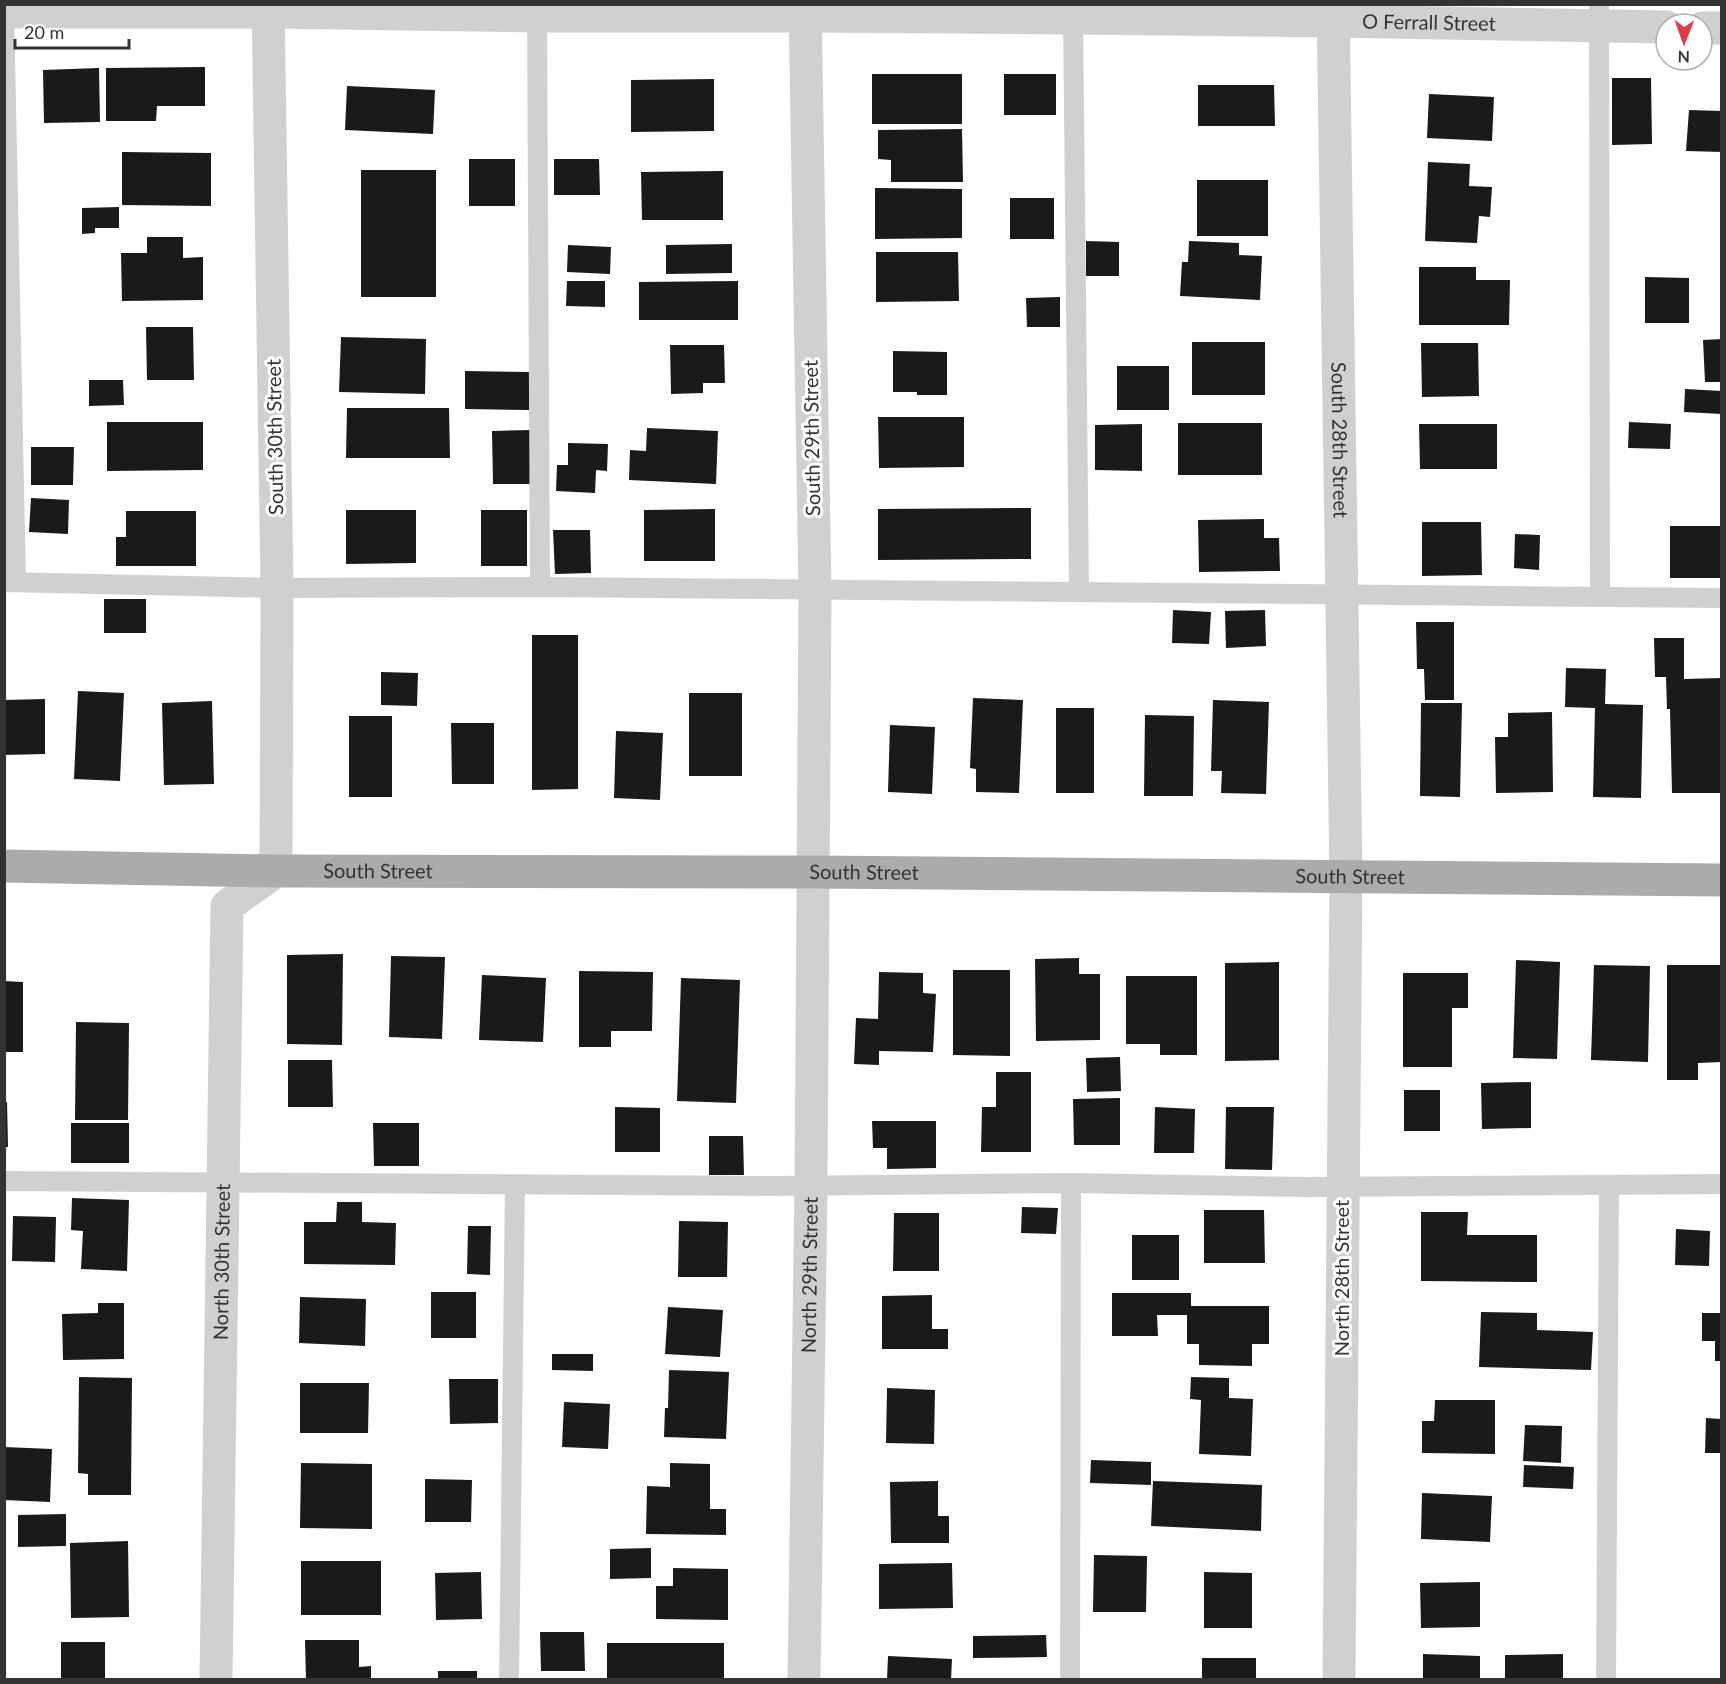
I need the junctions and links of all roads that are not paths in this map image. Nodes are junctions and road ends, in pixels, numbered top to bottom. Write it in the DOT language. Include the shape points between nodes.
graph roads {
  1 [pos="268,8"];
  2 [pos="4,10"];
  3 [pos="537,10"];
  4 [pos="805,10"];
  5 [pos="1073,11"];
  6 [pos="1333,13"];
  7 [pos="1600,16"];
  8 [pos="1654,25"];
  9 [pos="10,582"];
  10 [pos="540,587"];
  11 [pos="277,588"];
  12 [pos="815,591"];
  13 [pos="1079,592"];
  14 [pos="1342,594"];
  15 [pos="1600,597"];
  16 [pos="1722,598"];
  17 [pos="4,866"];
  18 [pos="276,871"];
  19 [pos="814,872"];
  20 [pos="1346,877"];
  21 [pos="1722,880"];
  22 [pos="4,1180"];
  23 [pos="223,1182"];
  24 [pos="1071,1183"];
  25 [pos="1722,1184"];
  26 [pos="515,1185"];
  27 [pos="1609,1185"];
  28 [pos="811,1186"];
  29 [pos="1342,1187"];
  30 [pos="216,1680"];
  31 [pos="509,1680"];
  32 [pos="804,1680"];
  33 [pos="1070,1680"];
  34 [pos="1339,1680"];
  35 [pos="1606,1680"];
  1 -- 2 [label="street, O Ferrall Street"];
  1 -- 3 [label="street, O Ferrall Street"];
  1 -- 11 [label="street, South 30th Street"];
  2 -- 9 [label="lane"];
  3 -- 4 [label="street, O Ferrall Street"];
  3 -- 10 [label="lane"];
  4 -- 5 [label="street, O Ferrall Street"];
  4 -- 12 [label="street, South 29th Street"];
  5 -- 6 [label="street, O Ferrall Street"];
  5 -- 13 [label="lane"];
  6 -- 7 [label="street, O Ferrall Street"];
  6 -- 14 [label="street, South 28th Street"];
  7 -- 8 [label="street, O Ferrall Street"];
  7 -- 15 [label="lane"];
  9 -- 11 [label="lane"];
  10 -- 11 [label="lane"];
  10 -- 12 [label="lane"];
  11 -- 18 [label="street, South 30th Street"];
  12 -- 13 [label="lane"];
  12 -- 19 [label="street, South 29th Street"];
  13 -- 14 [label="lane"];
  14 -- 15 [label="lane"];
  14 -- 20 [label="street, South 28th Street"];
  15 -- 16 [label="lane"];
  17 -- 18 [label="main road, South Street"];
  18 -- 19 [label="main road, South Street"];
  18 -- 23 [label="street, North 30th Street" via="227,906"];
  19 -- 20 [label="main road, South Street"];
  19 -- 28 [label="street, North 29th Street"];
  20 -- 21 [label="main road, South Street"];
  20 -- 29 [label="street, North 28th Street"];
  22 -- 23 [label="lane"];
  23 -- 26 [label="lane"];
  23 -- 30 [label="street, North 30th Street"];
  24 -- 28 [label="lane"];
  24 -- 29 [label="lane"];
  24 -- 33 [label="lane"];
  25 -- 27 [label="lane"];
  26 -- 28 [label="lane"];
  26 -- 31 [label="lane"];
  27 -- 29 [label="lane"];
  27 -- 35 [label="lane"];
  28 -- 32 [label="street, North 29th Street"];
  29 -- 34 [label="street, North 28th Street"];
}
